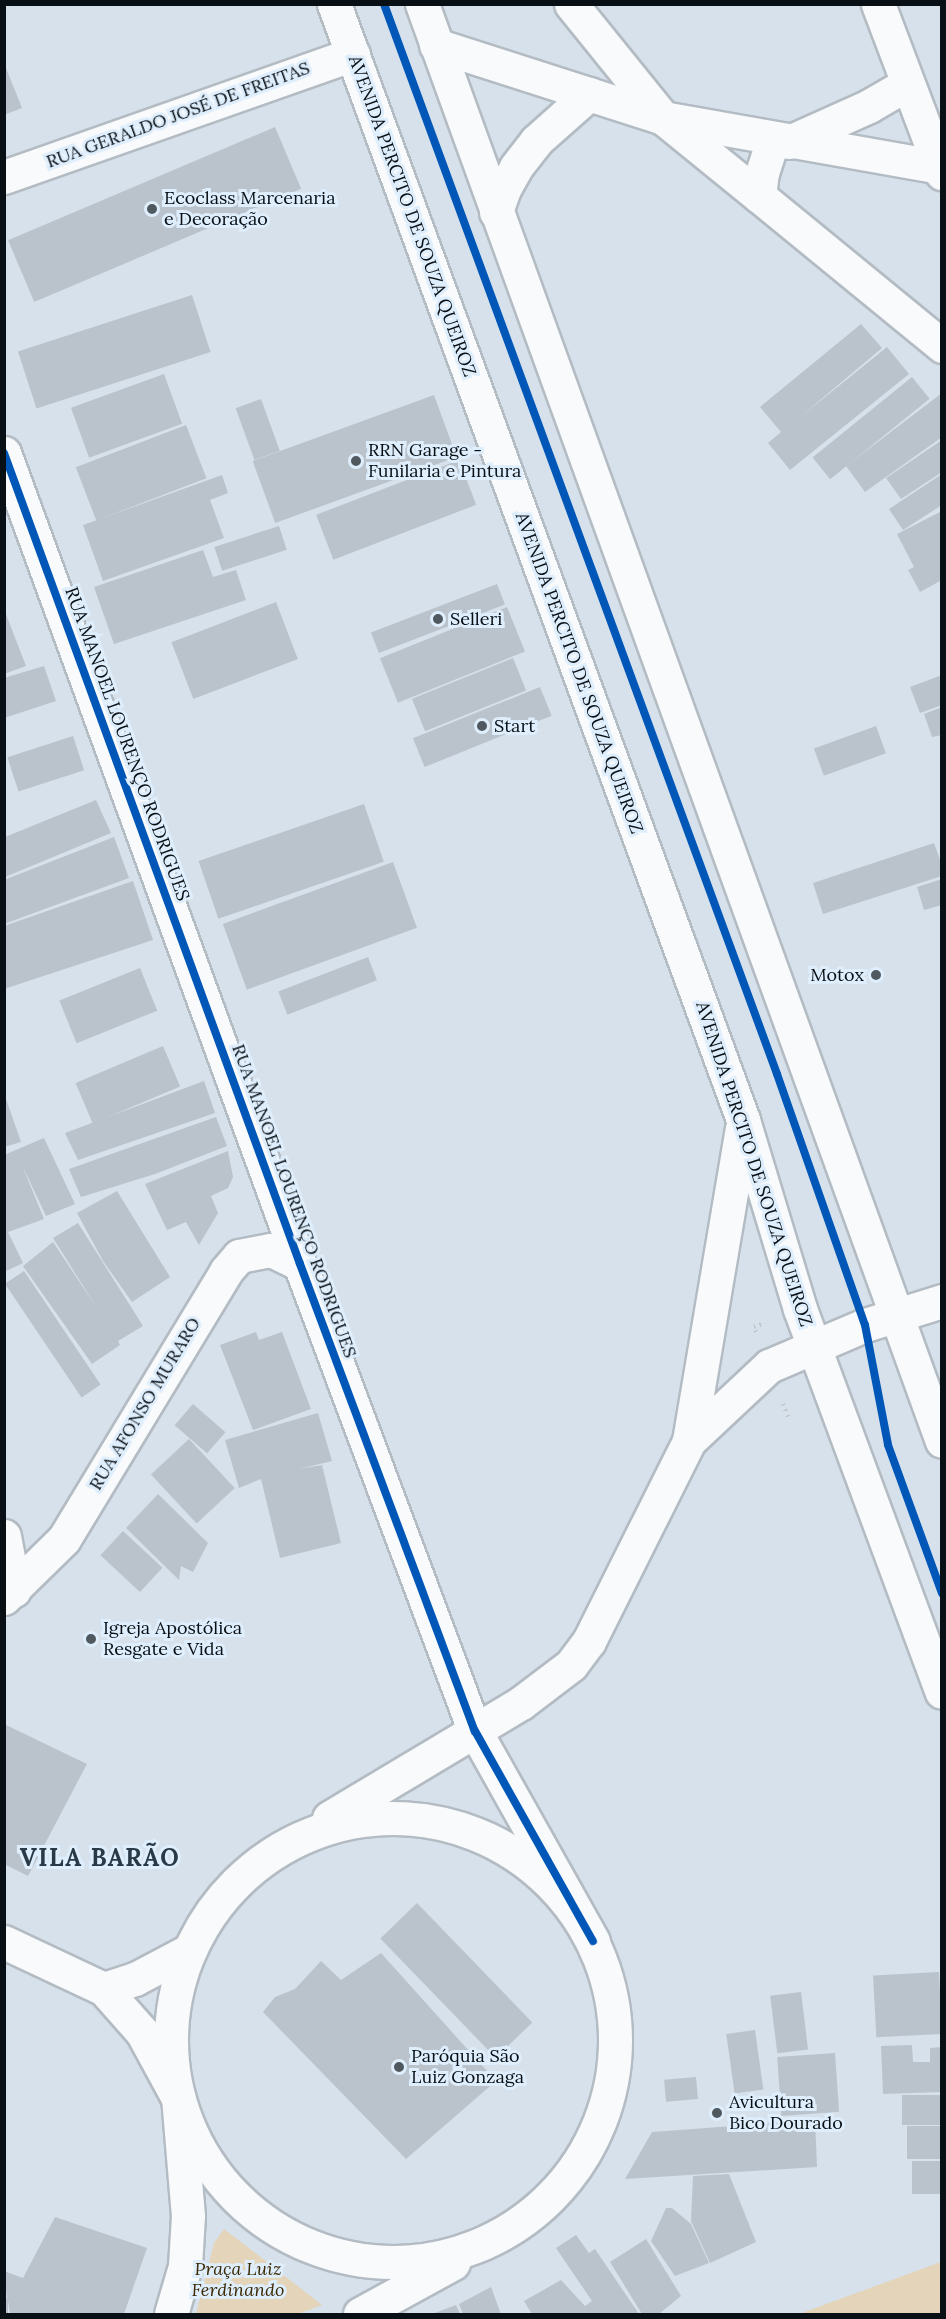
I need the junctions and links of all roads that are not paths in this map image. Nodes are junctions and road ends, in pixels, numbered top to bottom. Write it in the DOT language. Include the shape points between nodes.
graph roads {
  1 [pos="334,4"];
  2 [pos="422,4"];
  3 [pos="571,4"];
  4 [pos="878,4"];
  5 [pos="436,45"];
  6 [pos="353,54"];
  7 [pos="907,84"];
  8 [pos="589,94"];
  9 [pos="663,118"];
  10 [pos="781,140"];
  11 [pos="941,169"];
  12 [pos="4,177"];
  13 [pos="759,196"];
  14 [pos="496,212"];
  15 [pos="942,346"];
  16 [pos="4,453"];
  17 [pos="743,1120"];
  18 [pos="300,1264"];
  19 [pos="942,1300"];
  20 [pos="896,1316"];
  21 [pos="815,1344"];
  22 [pos="689,1441"];
  23 [pos="942,1441"];
  24 [pos="4,1536"];
  25 [pos="9,1594"];
  26 [pos="942,1692"];
  27 [pos="475,1731"];
  28 [pos="279,1849"];
  29 [pos="593,1941"];
  30 [pos="4,1942"];
  31 [pos="188,1951"];
  32 [pos="104,1989"];
  33 [pos="178,2098"];
  34 [pos="502,2235"];
  35 [pos="171,2314"];
  36 [pos="360,2314"];
  1 -- 6 [label="street, AVENIDA PERCITO DE SOUZA QUEIROZ"];
  2 -- 5 [label="street"];
  3 -- 9 [label="street"];
  4 -- 7 [label="street"];
  5 -- 8 [label="street"];
  5 -- 14 [label="street"];
  6 -- 12 [label="street, RUA GERALDO JOSÉ DE FREITAS"];
  6 -- 17 [label="street, AVENIDA PERCITO DE SOUZA QUEIROZ"];
  7 -- 10 [label="street" via="869,106"];
  7 -- 11 [label="street"];
  8 -- 9 [label="street"];
  8 -- 14 [label="street" via="536,141 516,167"];
  9 -- 10 [label="street"];
  9 -- 13 [label="street"];
  10 -- 11 [label="street"];
  10 -- 13 [label="street" via="762,172"];
  13 -- 15 [label="street"];
  14 -- 20 [label="street"];
  16 -- 18 [label="street, RUA MANOEL LOURENÇO RODRIGUES"];
  17 -- 21 [label="street, AVENIDA PERCITO DE SOUZA QUEIROZ" via="800,1309"];
  17 -- 22 [label="street"];
  18 -- 25 [label="street, RUA AFONSO MURARO" via="271,1250 239,1256 226,1271 64,1539"];
  18 -- 27 [label="street, RUA MANOEL LOURENÇO RODRIGUES"];
  19 -- 20 [label="street, AVENIDA PERCITO DE SOUZA QUEIROZ"];
  20 -- 21 [label="street, AVENIDA PERCITO DE SOUZA QUEIROZ"];
  20 -- 23 [label="street"];
  21 -- 22 [label="street" via="769,1366"];
  21 -- 26 [label="street, AVENIDA PERCITO DE SOUZA QUEIROZ"];
  22 -- 27 [label="street" via="588,1641 571,1665 543,1688"];
  24 -- 25 [label="street"];
  27 -- 28 [label="street"];
  27 -- 29 [label="street, RUA MANOEL LOURENÇO RODRIGUES"];
  28 -- 29 [label="street" via="312,1832 384,1817 426,1820 468,1830 507,1848 541,1873 570,1905"];
  28 -- 31 [label="street" via="225,1893 204,1920"];
  29 -- 34 [label="street" via="609,1981 616,2022 616,2065 607,2107 591,2145 567,2181 537,2211"];
  30 -- 32 [label="street"];
  31 -- 32 [label="street" via="135,1979"];
  31 -- 33 [label="street" via="176,1986 171,2023 171,2061"];
  32 -- 33 [label="street" via="141,2032"];
  33 -- 34 [label="street" via="194,2139 218,2177 250,2210 287,2235 329,2253 373,2262 418,2261 461,2252"];
  33 -- 35 [label="street" via="188,2216 185,2266"];
  34 -- 36 [label="street"];
}
